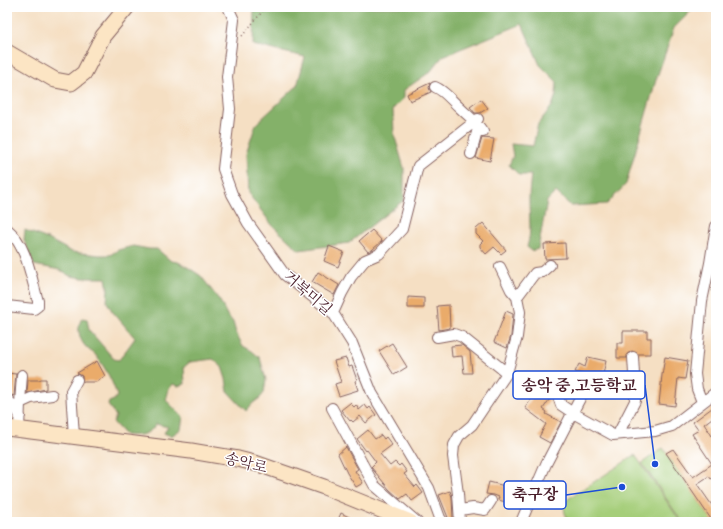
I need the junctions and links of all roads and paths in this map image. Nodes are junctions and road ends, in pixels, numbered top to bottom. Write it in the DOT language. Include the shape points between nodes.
graph roads {
  1 [pos="127,7"];
  2 [pos="228,7"];
  3 [pos="266,7"];
  4 [pos="231,50"];
  5 [pos="7,52"];
  6 [pos="435,87"];
  7 [pos="477,120"];
  8 [pos="471,154"];
  9 [pos="716,226"];
  10 [pos="7,229"];
  11 [pos="550,265"];
  12 [pos="500,267"];
  13 [pos="517,297"];
  14 [pos="7,306"];
  15 [pos="333,313"];
  16 [pos="437,338"];
  17 [pos="633,357"];
  18 [pos="507,373"];
  19 [pos="22,375"];
  20 [pos="77,380"];
  21 [pos="588,383"];
  22 [pos="556,391"];
  23 [pos="716,392"];
  24 [pos="52,395"];
  25 [pos="7,399"];
  26 [pos="702,402"];
  27 [pos="20,403"];
  28 [pos="332,408"];
  29 [pos="573,413"];
  30 [pos="13,427"];
  31 [pos="618,434"];
  32 [pos="74,436"];
  33 [pos="491,501"];
  34 [pos="460,510"];
  35 [pos="401,522"];
  36 [pos="410,522"];
  37 [pos="417,522"];
  38 [pos="443,522"];
  39 [pos="460,522"];
  40 [pos="521,522"];
  1 -- 5 [label="main road" via="103,36 84,73 71,83 55,80"];
  2 -- 4 [label="street, 거북미길" via="234,20"];
  3 -- 4 [label="path"];
  4 -- 15 [label="street, 거북미길" via="227,77 230,109 223,169 232,194 248,223 285,275"];
  6 -- 7 [label="street"];
  7 -- 8 [label="street" via="483,132 477,132"];
  7 -- 15 [label="street" via="418,166 402,230 379,254 365,260 351,277"];
  9 -- 26 [label="street" via="702,301 695,374"];
  10 -- 14 [label="street" via="15,237 26,258 38,301 38,306 34,309"];
  11 -- 13 [label="street" via="542,272 535,273"];
  12 -- 13 [label="street" via="510,290"];
  13 -- 18 [label="street" via="520,312 517,337"];
  15 -- 38 [label="street, 거북미길" via="352,343 372,393 429,488"];
  16 -- 18 [label="street" via="454,334 462,337"];
  17 -- 31 [label="street" via="635,402"];
  18 -- 34 [label="street" via="472,425 459,436 454,445 453,456"];
  19 -- 27 [label="street"];
  20 -- 32 [label="street" via="71,391"];
  21 -- 29 [label="street"];
  22 -- 29 [label="street" via="561,404"];
  23 -- 26 [label="street"];
  24 -- 27 [label="street" via="31,398"];
  25 -- 30 [label="street" via="15,407"];
  26 -- 31 [label="street" via="672,426 655,431"];
  27 -- 30 [label="street"];
  28 -- 37 [label="street" via="374,485"];
  29 -- 31 [label="street" via="613,434"];
  29 -- 40 [label="street" via="546,464"];
  30 -- 32 [label="main road, 송악로"];
  30 -- 35 [label="main road" via="203,456 245,465 344,499"];
  32 -- 36 [label="main road, 송악로" via="191,450 258,464 324,487"];
  33 -- 34 [label="street" via="485,510"];
  34 -- 39 [label="street"];
}
